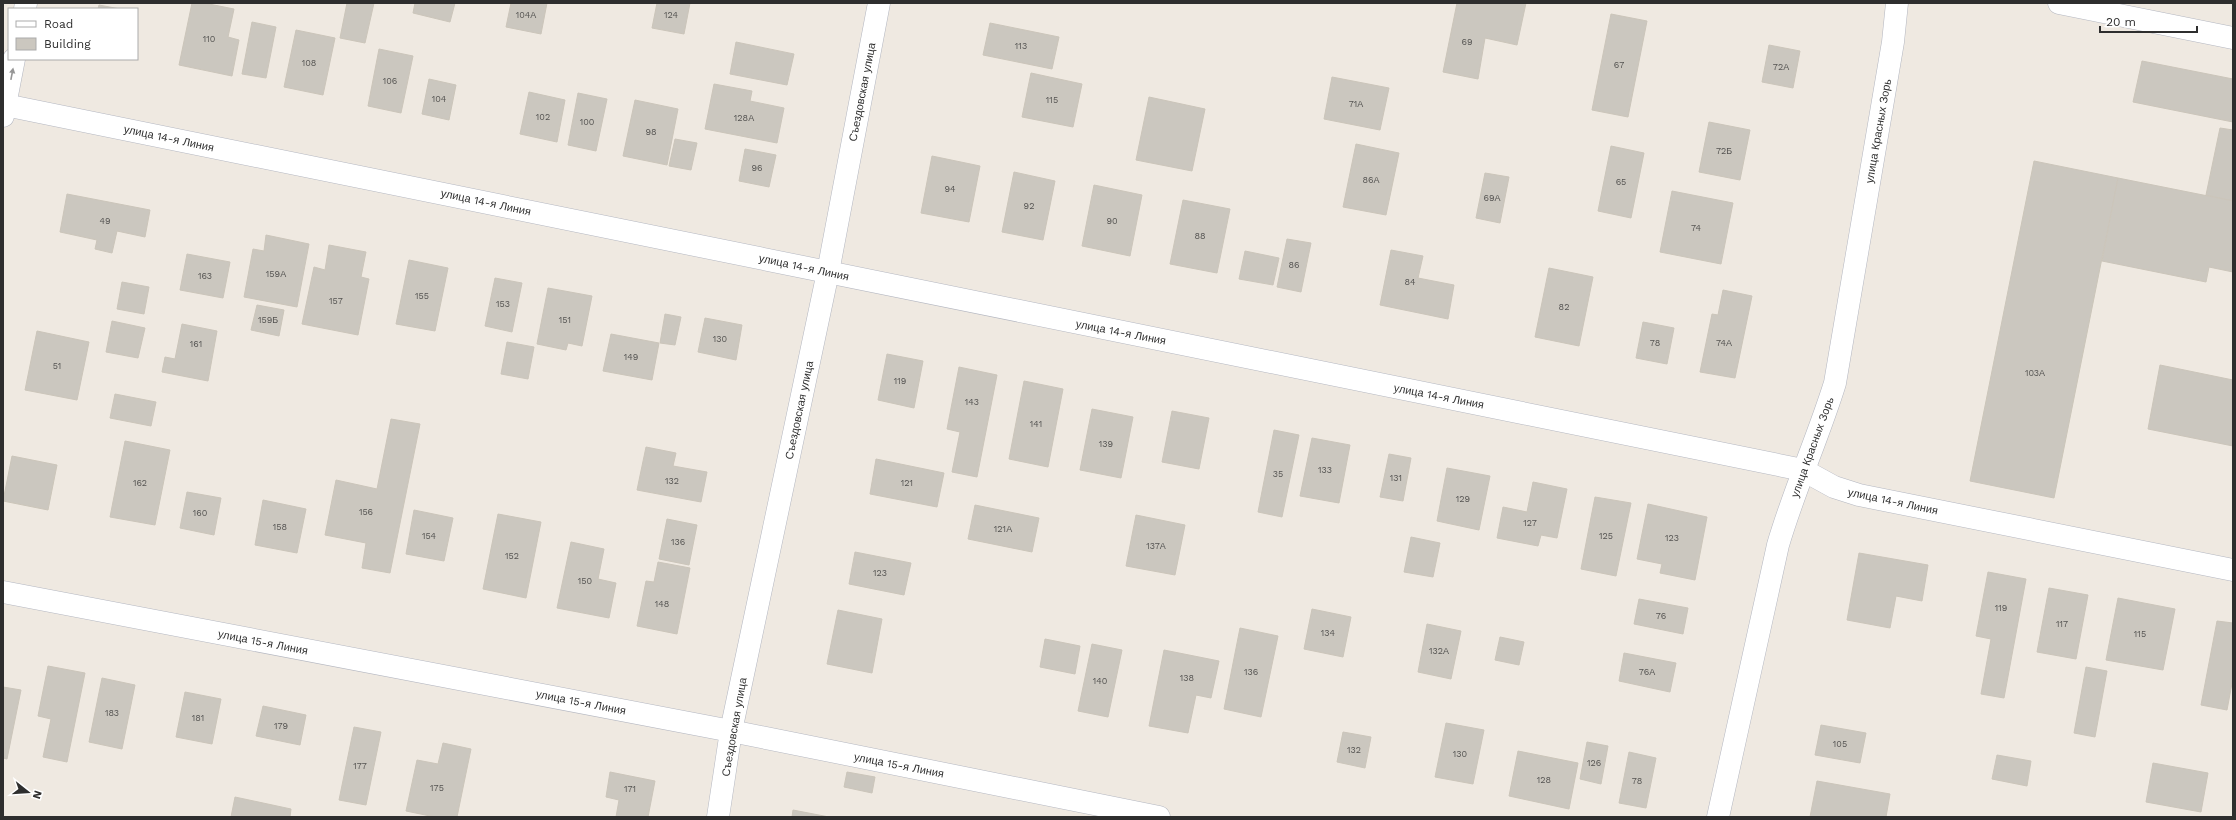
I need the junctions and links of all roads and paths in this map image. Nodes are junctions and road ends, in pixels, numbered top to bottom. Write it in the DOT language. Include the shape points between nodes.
graph roads {
  1 [pos="879,3"];
  2 [pos="1897,3"];
  3 [pos="2059,3"];
  4 [pos="2233,38"];
  5 [pos="14,60"];
  6 [pos="4,110"];
  7 [pos="828,272"];
  8 [pos="1803,470"];
  9 [pos="2233,570"];
  10 [pos="3,592"];
  11 [pos="732,731"];
  12 [pos="718,817"];
  13 [pos="1159,817"];
  14 [pos="1718,817"];
  1 -- 7 [label="street, Съездовская улица"];
  2 -- 8 [label="street, улица Красных Зорь" via="1893,42 1835,383 1821,427"];
  3 -- 4 [label="street"];
  6 -- 5 [label="street, one-way"];
  6 -- 7 [label="street, улица 14-я Линия"];
  7 -- 8 [label="street, улица 14-я Линия"];
  7 -- 11 [label="street, Съездовская улица"];
  8 -- 9 [label="street, улица 14-я Линия" via="1834,487 1859,495"];
  8 -- 14 [label="street, улица Красных Зорь" via="1778,545"];
  10 -- 11 [label="street, улица 15-я Линия"];
  11 -- 12 [label="street, Съездовская улица"];
  11 -- 13 [label="street, улица 15-я Линия"];
}
